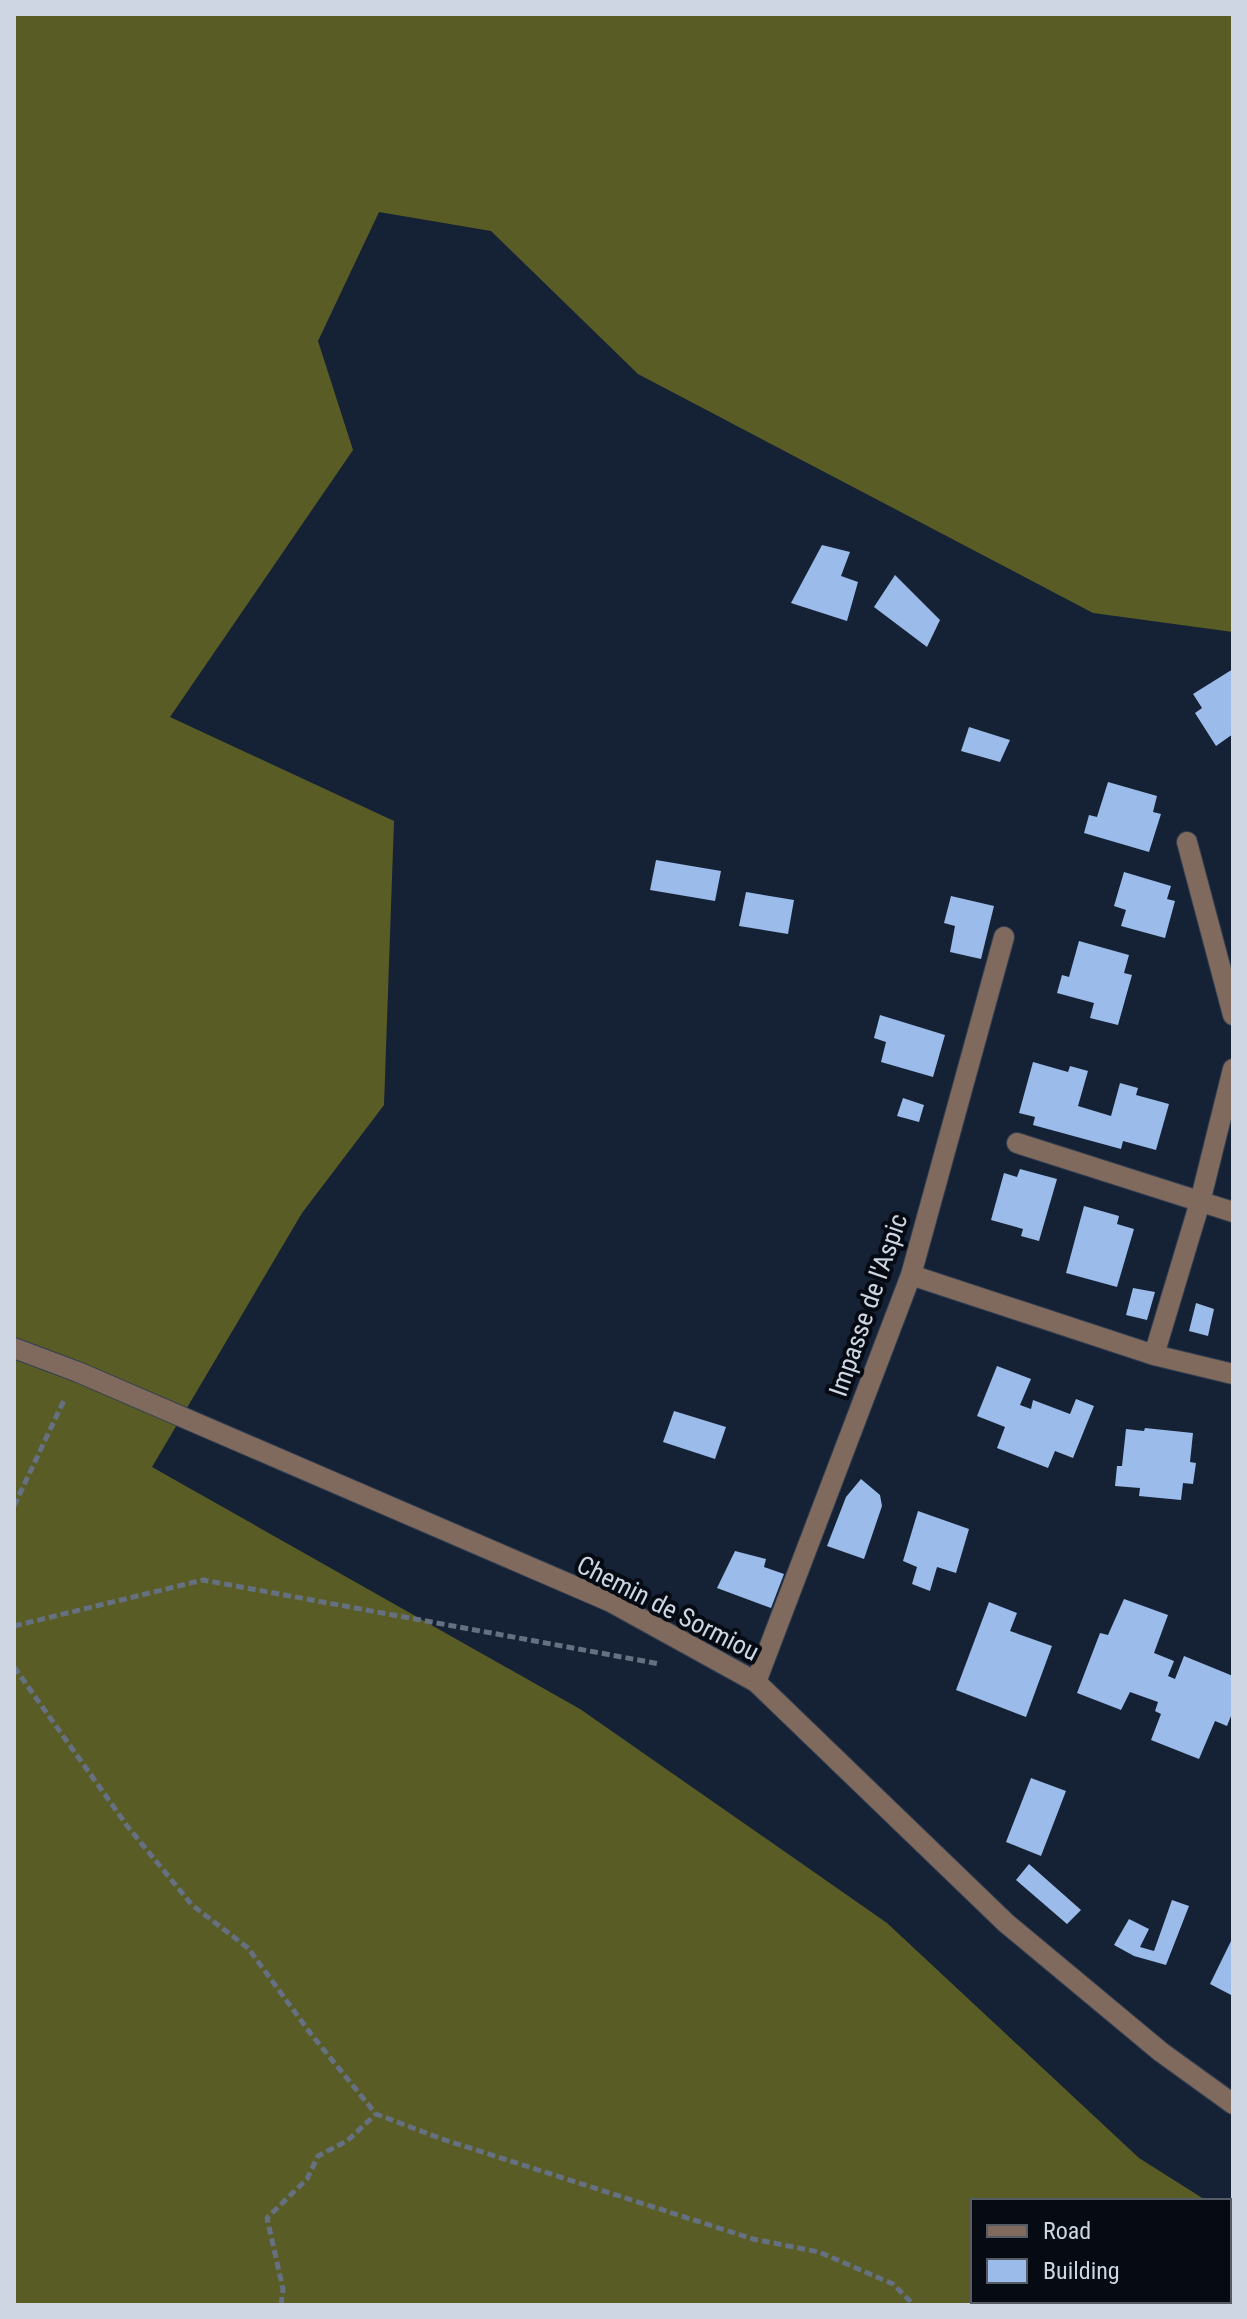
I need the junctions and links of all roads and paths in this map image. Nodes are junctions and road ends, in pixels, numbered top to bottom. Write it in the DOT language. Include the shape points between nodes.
graph roads {
  1 [pos="1187,842"];
  2 [pos="1004,937"];
  3 [pos="1233,1015"];
  4 [pos="1233,1069"];
  5 [pos="1017,1143"];
  6 [pos="1200,1202"];
  7 [pos="1233,1212"];
  8 [pos="911,1275"];
  9 [pos="14,1348"];
  10 [pos="1154,1355"];
  11 [pos="78,1372"];
  12 [pos="1233,1374"];
  13 [pos="14,1506"];
  14 [pos="14,1626"];
  15 [pos="663,1665"];
  16 [pos="14,1667"];
  17 [pos="756,1682"];
  18 [pos="1233,2104"];
  19 [pos="376,2114"];
  20 [pos="281,2305"];
  21 [pos="914,2305"];
  1 -- 3 [label="street"];
  2 -- 8 [label="street, Impasse de l'Aspic"];
  4 -- 6 [label="street"];
  5 -- 6 [label="street"];
  6 -- 7 [label="street"];
  6 -- 10 [label="street"];
  8 -- 10 [label="street"];
  8 -- 17 [label="street, Impasse de l'Aspic"];
  9 -- 11 [label="street, Chemin de Sormiou"];
  10 -- 12 [label="street"];
  11 -- 13 [label="path"];
  11 -- 17 [label="street, Chemin de Sormiou" via="611,1602"];
  14 -- 15 [label="path" via="203,1580"];
  16 -- 19 [label="path" via="128,1827 192,1905 248,1948"];
  17 -- 18 [label="street, Chemin de Sormiou" via="1006,1923 1161,2052"];
  19 -- 20 [label="path" via="347,2141 318,2156 307,2179 267,2218 283,2289"];
  19 -- 21 [label="path" via="753,2239 819,2252 893,2284"];
}
